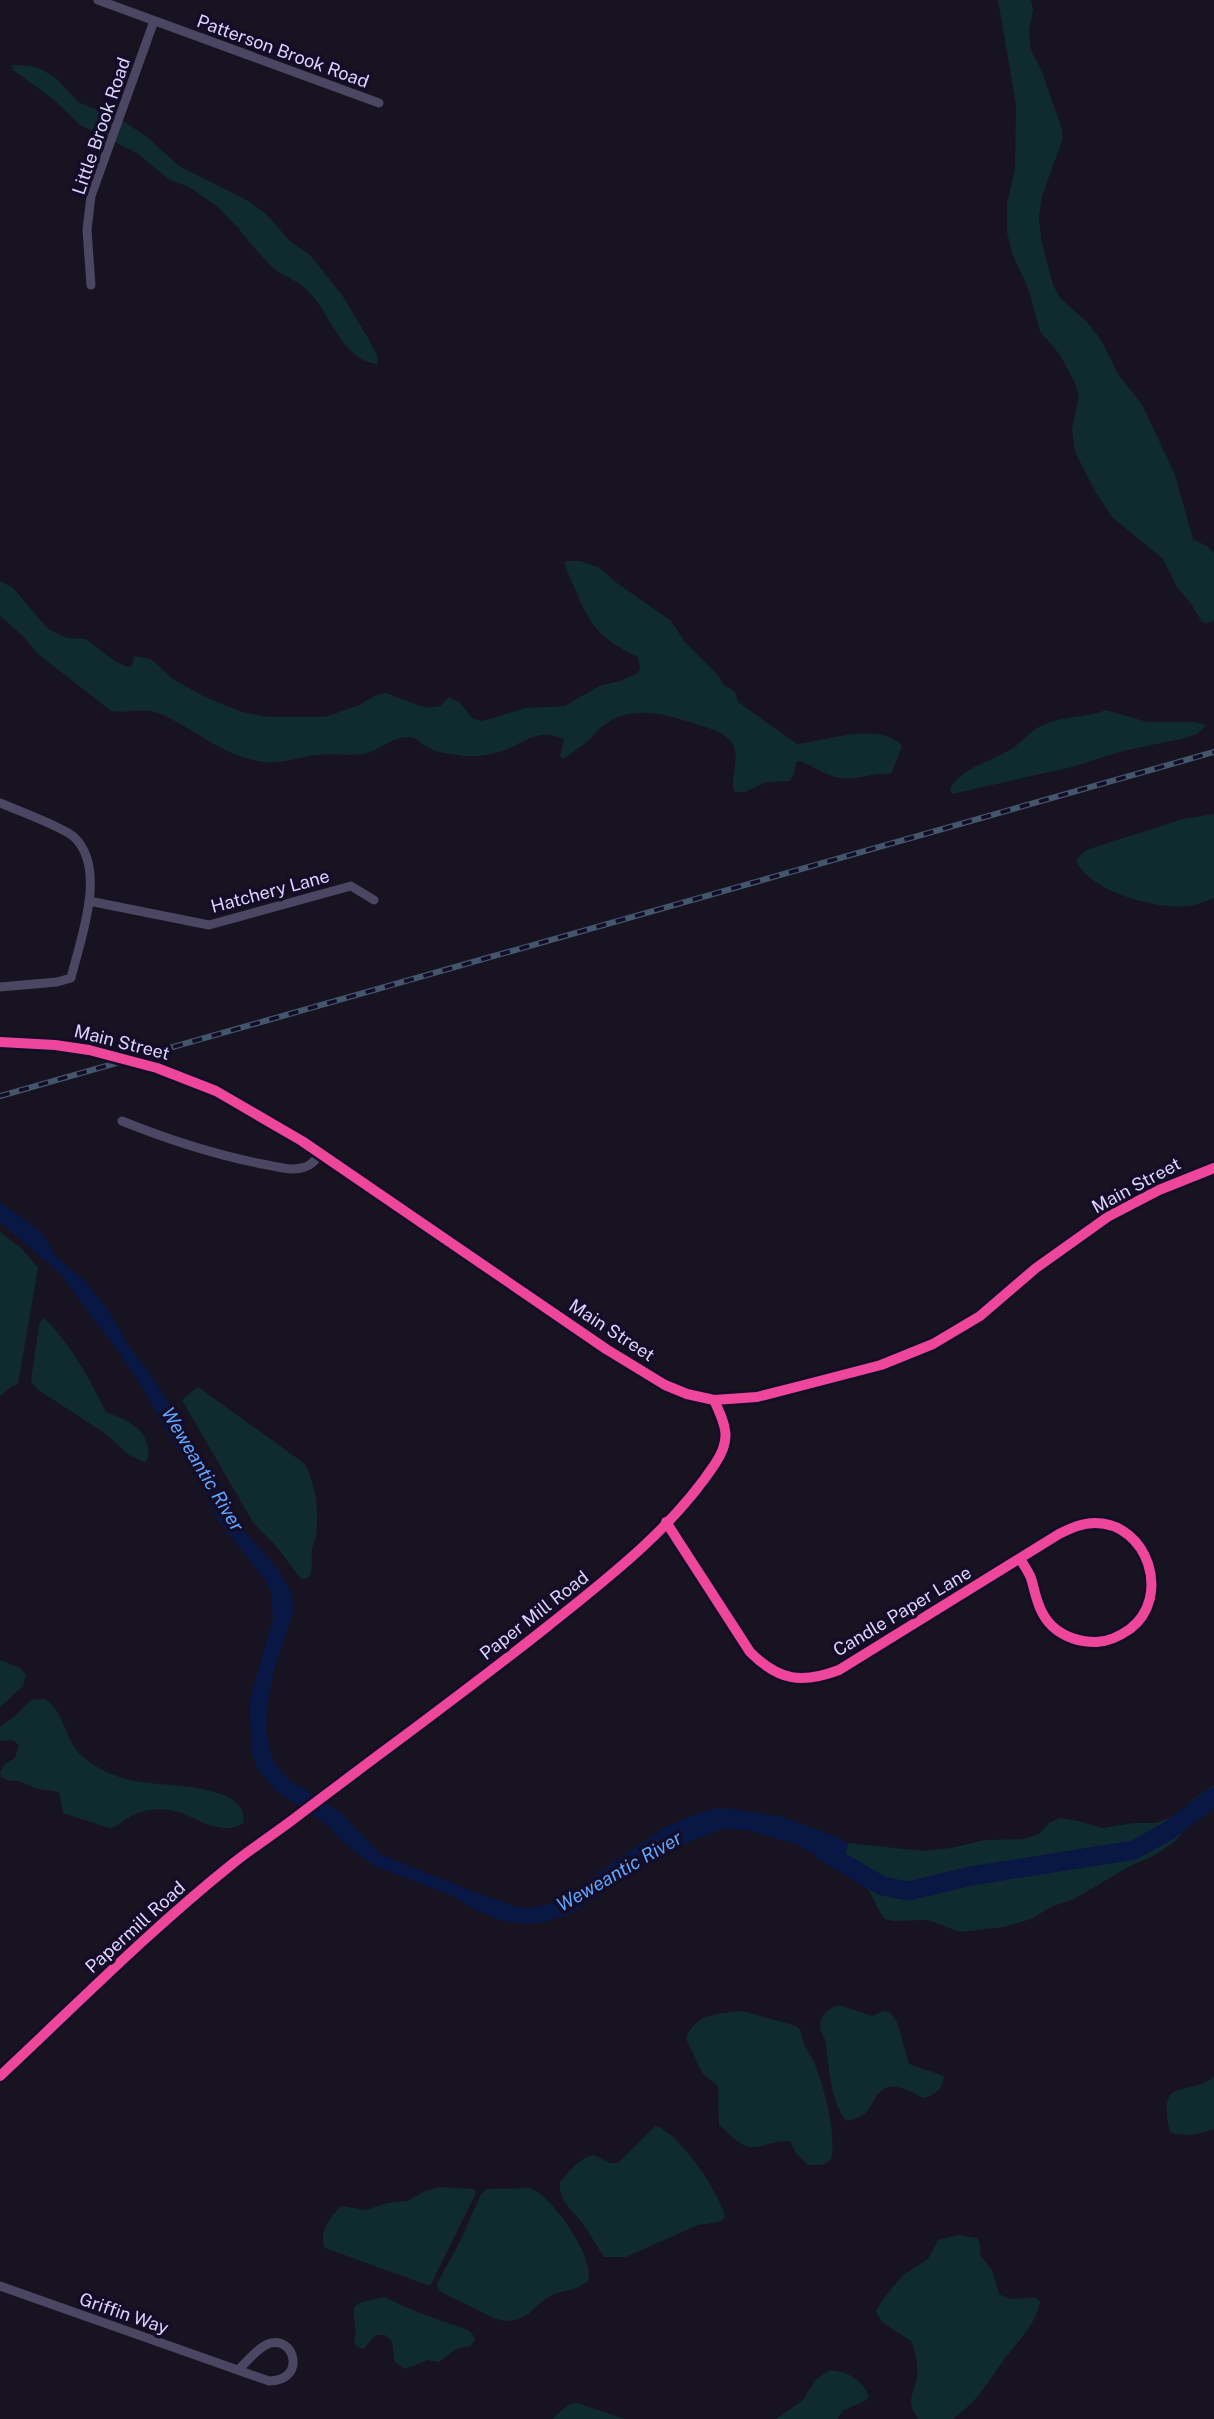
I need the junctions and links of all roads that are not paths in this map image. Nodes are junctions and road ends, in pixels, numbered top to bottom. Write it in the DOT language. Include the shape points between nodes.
graph roads {
  1 [pos="98,0"];
  2 [pos="154,21"];
  3 [pos="379,103"];
  4 [pos="90,285"];
  5 [pos="0,803"];
  6 [pos="374,900"];
  7 [pos="89,901"];
  8 [pos="0,987"];
  9 [pos="0,1042"];
  10 [pos="122,1121"];
  11 [pos="321,1153"];
  12 [pos="1214,1168"];
  13 [pos="714,1400"];
  14 [pos="666,1522"];
  15 [pos="1020,1559"];
  16 [pos="300,1814"];
  17 [pos="0,2076"];
  18 [pos="0,2287"];
  19 [pos="238,2370"];
  1 -- 2 [label="street, Patterson Brook Road"];
  2 -- 3 [label="street, Patterson Brook Road"];
  2 -- 4 [label="street, Little Brook Road" via="91,196 87,230"];
  5 -- 7 [label="street" via="74,836 90,867"];
  6 -- 7 [label="street, Hatchery Lane" via="351,886 209,925"];
  7 -- 8 [label="street" via="71,978"];
  9 -- 11 [label="street, Main Street" via="40,1043 112,1056 184,1077"];
  10 -- 11 [label="street" via="219,1156 287,1169 312,1164"];
  11 -- 13 [label="street, Main Street" via="606,1349 664,1385"];
  12 -- 13 [label="street, Main Street" via="1109,1216 1036,1268 980,1316 933,1345 881,1365 757,1397"];
  13 -- 14 [label="street, Paper Mill Road" via="726,1426 726,1441 716,1463"];
  14 -- 15 [label="street, Candle Paper Lane" via="750,1652 791,1678 820,1677 839,1670"];
  14 -- 16 [label="street, Paper Mill Road" via="605,1581"];
  15 -- 15 [label="street, Candle Paper Lane" via="1076,1526 1096,1523 1115,1527 1132,1538 1146,1557 1152,1590 1136,1624 1102,1642 1084,1642 1066,1636 1040,1611"];
  16 -- 17 [label="street, Papermill Road" via="232,1864"];
  18 -- 19 [label="street, Griffin Way"];
  19 -- 19 [label="street, Griffin Way" via="279,2381 287,2377 294,2358 283,2344 265,2344"];
}
